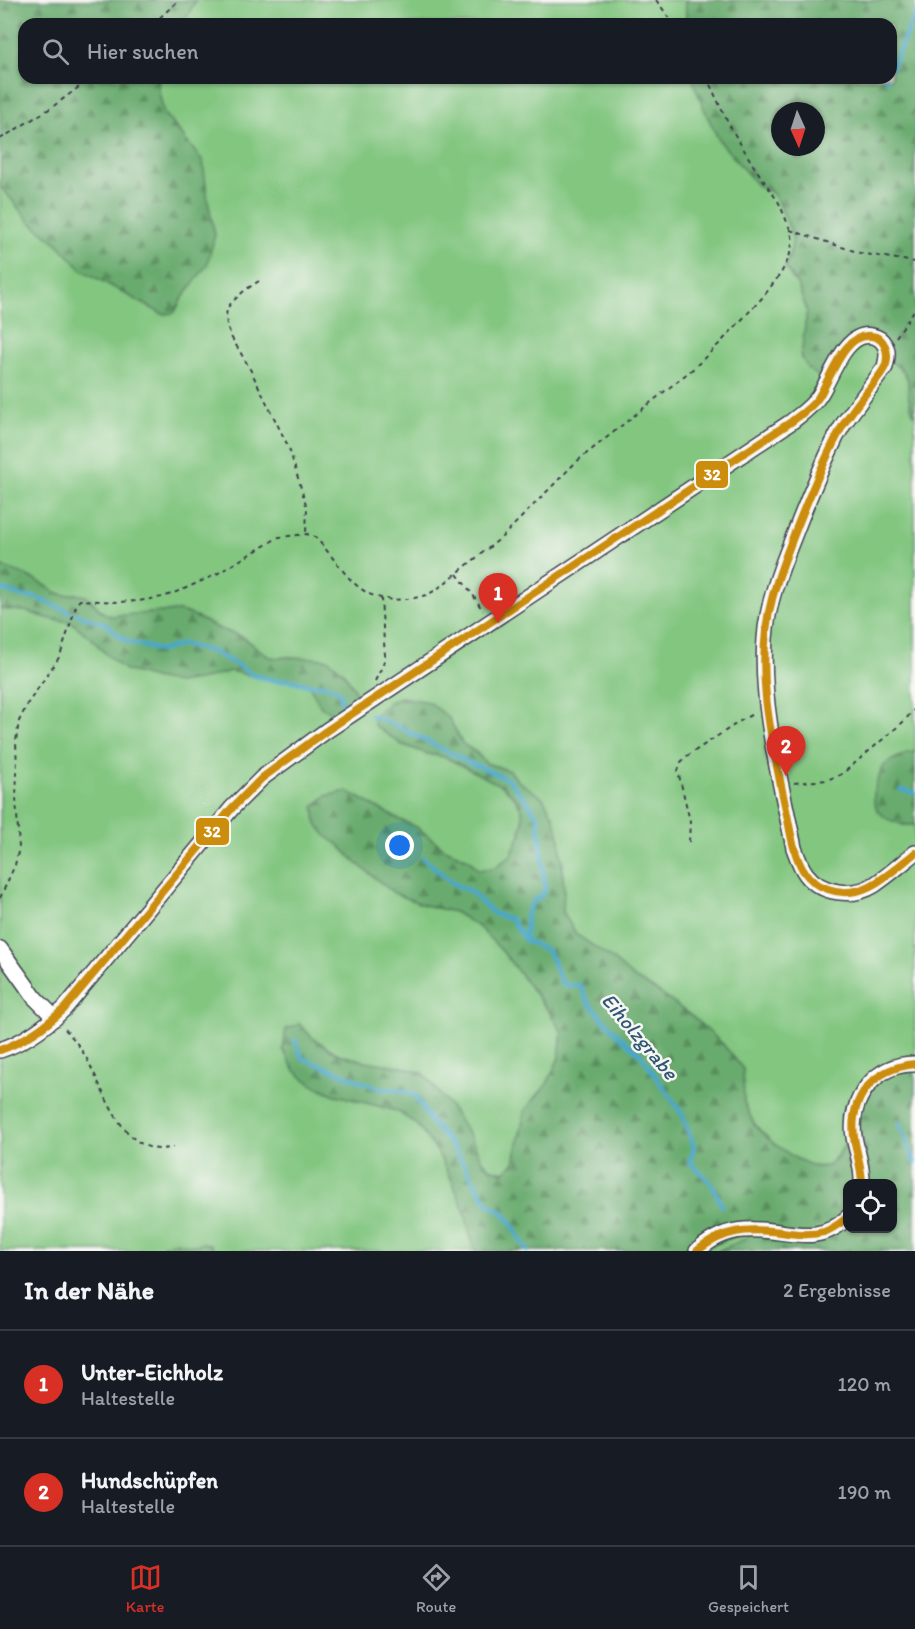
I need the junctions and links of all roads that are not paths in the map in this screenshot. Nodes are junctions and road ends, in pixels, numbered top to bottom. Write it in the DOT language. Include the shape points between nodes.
graph roads {
  1 [pos="915,853"];
  2 [pos="0,949"];
  3 [pos="55,1018"];
  4 [pos="0,1050"];
  5 [pos="915,1064"];
  6 [pos="862,1179"];
  7 [pos="843,1221"];
  8 [pos="697,1251"];
  1 -- 3 [label="street" via="874,885 851,893 826,889 805,873 794,848 765,679 765,639 784,559 836,437 885,366 884,343 864,336 857,338 840,357 819,395 804,412 262,778"];
  2 -- 3 [label="street" via="35,998"];
  3 -- 4 [label="street" via="21,1042"];
  5 -- 6 [label="street" via="878,1075 857,1102 853,1122"];
  7 -- 8 [label="street" via="831,1230 811,1235 733,1231"];
}
